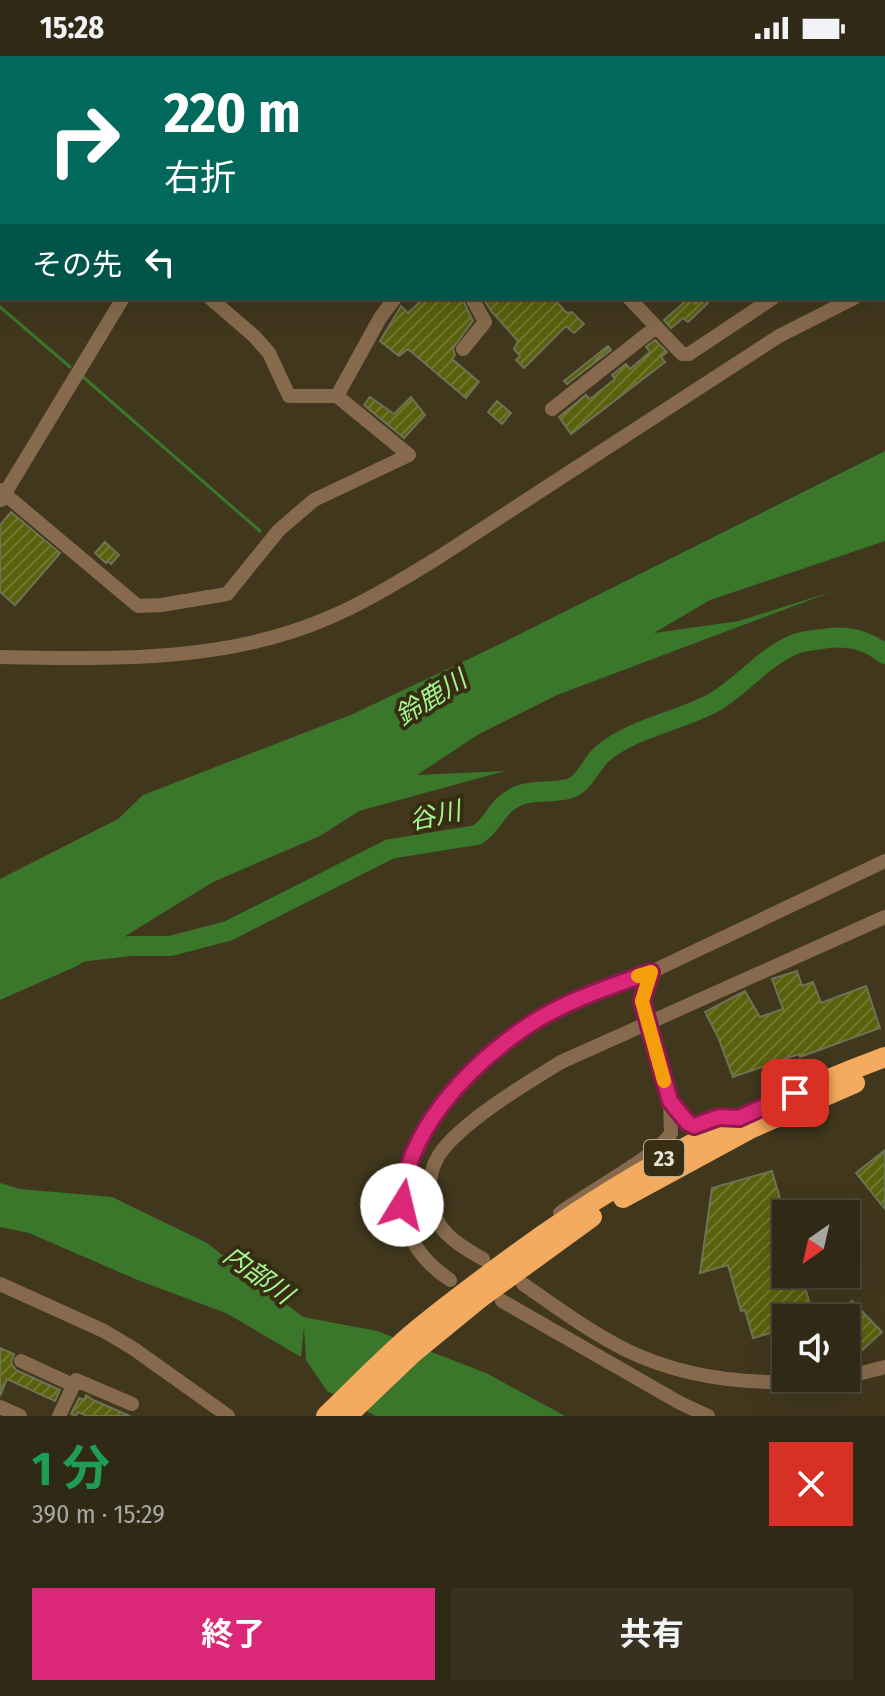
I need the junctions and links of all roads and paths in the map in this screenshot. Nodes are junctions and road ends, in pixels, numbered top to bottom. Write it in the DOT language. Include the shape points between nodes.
graph roads {
  1 [pos="122,300"];
  2 [pos="212,300"];
  3 [pos="394,300"];
  4 [pos="473,300"];
  5 [pos="631,300"];
  6 [pos="770,300"];
  7 [pos="850,300"];
  8 [pos="656,327"];
  9 [pos="463,349"];
  10 [pos="337,396"];
  11 [pos="552,409"];
  12 [pos="2,495"];
  13 [pos="0,657"];
  14 [pos="885,861"];
  15 [pos="885,917"];
  16 [pos="651,972"];
  17 [pos="648,1023"];
  18 [pos="885,1057"];
  19 [pos="885,1072"];
  20 [pos="670,1101"];
  21 [pos="739,1118"];
  22 [pos="535,1239"];
  23 [pos="483,1259"];
  24 [pos="0,1284"];
  25 [pos="523,1284"];
  26 [pos="464,1291"];
  27 [pos="502,1301"];
  28 [pos="595,1333"];
  29 [pos="21,1361"];
  30 [pos="885,1367"];
  31 [pos="860,1374"];
  32 [pos="772,1384"];
  33 [pos="73,1385"];
  34 [pos="658,1391"];
  35 [pos="132,1404"];
  36 [pos="0,1407"];
  37 [pos="20,1416"];
  38 [pos="59,1416"];
  39 [pos="228,1416"];
  40 [pos="326,1416"];
  41 [pos="347,1416"];
  42 [pos="708,1416"];
  1 -- 12 [label="street"];
  2 -- 10 [label="street" via="269,353 289,396"];
  3 -- 10 [label="street"];
  4 -- 9 [label="street" via="485,322"];
  5 -- 8 [label="street"];
  6 -- 8 [label="street" via="689,354 682,354"];
  7 -- 13 [label="street" via="779,336 436,559 326,619 239,645 175,654"];
  8 -- 11 [label="street"];
  10 -- 12 [label="street" via="409,455 314,500 279,530 227,594 138,606"];
  14 -- 16 [label="street"];
  15 -- 17 [label="street"];
  16 -- 17 [label="street" via="642,1001"];
  16 -- 26 [label="street" via="523,1029 485,1060 439,1111 410,1160 403,1183 404,1218 420,1252"];
  17 -- 20 [label="street"];
  17 -- 23 [label="street" via="561,1062 517,1089 441,1152 431,1177 432,1208 446,1233"];
  18 -- 21 [label="highway, 23"];
  19 -- 26 [label="highway, 23" via="752,1128"];
  20 -- 21 [label="street" via="694,1126 719,1117"];
  20 -- 22 [label="street" via="667,1141 583,1195"];
  21 -- 22 [label="highway, 23" via="647,1167"];
  22 -- 26 [label="highway, 23"];
  24 -- 39 [label="street" via="104,1331"];
  25 -- 28 [label="street"];
  26 -- 40 [label="highway, 23"];
  26 -- 41 [label="highway, 23" via="413,1353"];
  27 -- 34 [label="street"];
  28 -- 32 [label="street" via="667,1366"];
  28 -- 34 [label="street"];
  29 -- 33 [label="street"];
  30 -- 31 [label="street"];
  33 -- 35 [label="street" via="76,1380"];
  33 -- 38 [label="street"];
  34 -- 42 [label="street"];
  36 -- 37 [label="street"];
}
